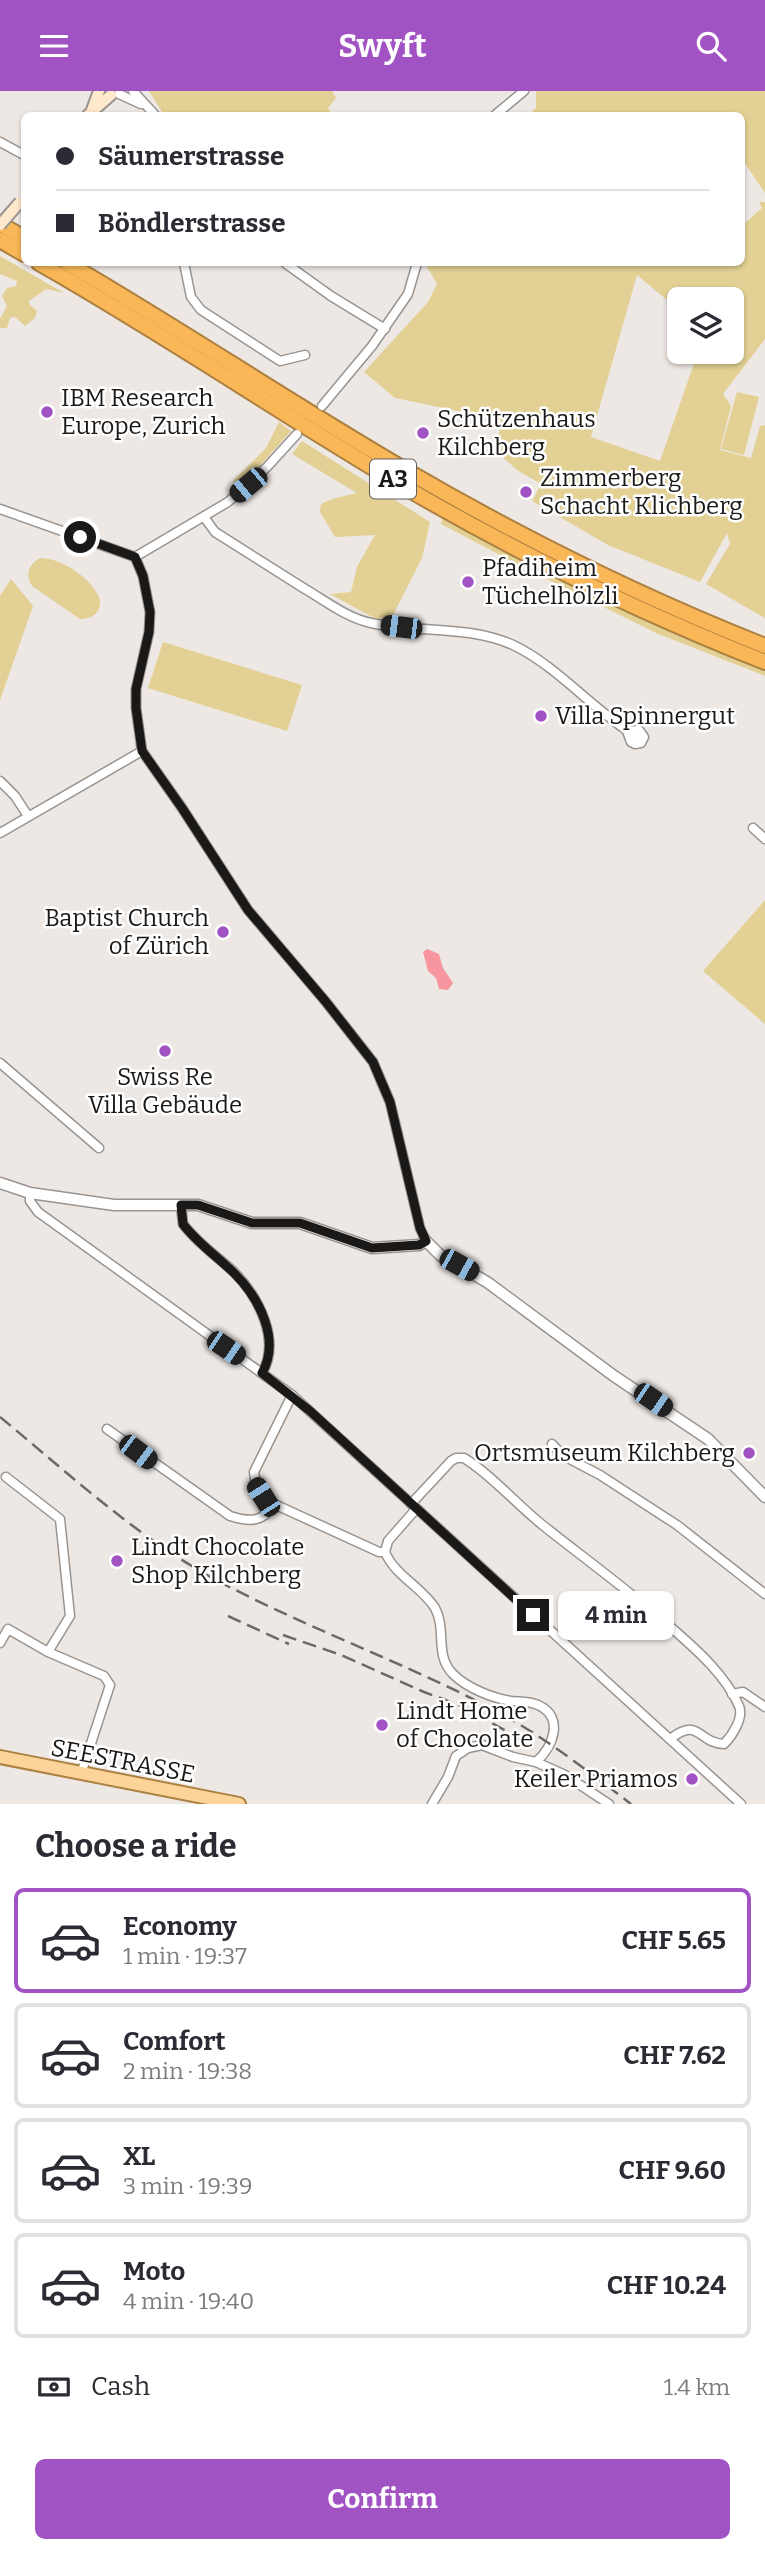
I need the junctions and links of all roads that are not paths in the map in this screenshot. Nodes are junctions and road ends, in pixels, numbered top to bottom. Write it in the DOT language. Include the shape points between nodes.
graph roads {
  1 [pos="133,91"];
  2 [pos="524,91"];
  3 [pos="111,92"];
  4 [pos="144,105"];
  5 [pos="92,112"];
  6 [pos="152,112"];
  7 [pos="499,112"];
  8 [pos="0,142"];
  9 [pos="21,153"];
  10 [pos="21,200"];
  11 [pos="0,224"];
  12 [pos="21,236"];
  13 [pos="0,240"];
  14 [pos="21,252"];
  15 [pos="44,266"];
  16 [pos="72,266"];
  17 [pos="185,266"];
  18 [pos="289,266"];
  19 [pos="416,266"];
  20 [pos="385,329"];
  21 [pos="305,355"];
  22 [pos="322,406"];
  23 [pos="298,434"];
  24 [pos="0,509"];
  25 [pos="204,517"];
  26 [pos="135,557"];
  27 [pos="765,646"];
  28 [pos="765,662"];
  29 [pos="637,737"];
  30 [pos="142,751"];
  31 [pos="0,782"];
  32 [pos="28,816"];
  33 [pos="753,828"];
  34 [pos="0,833"];
  35 [pos="765,839"];
  36 [pos="0,1063"];
  37 [pos="99,1147"];
  38 [pos="0,1183"];
  39 [pos="30,1193"];
  40 [pos="181,1205"];
  41 [pos="426,1241"];
  42 [pos="262,1373"];
  43 [pos="292,1395"];
  44 [pos="107,1429"];
  45 [pos="552,1444"];
  46 [pos="6,1476"];
  47 [pos="765,1497"];
  48 [pos="274,1504"];
  49 [pos="414,1506"];
  50 [pos="385,1552"];
  51 [pos="765,1594"];
  52 [pos="0,1643"];
  53 [pos="48,1653"];
  54 [pos="732,1694"];
  55 [pos="765,1707"];
  56 [pos="670,1739"];
  57 [pos="0,1757"];
  58 [pos="536,1762"];
  59 [pos="81,1774"];
  60 [pos="239,1804"];
  61 [pos="432,1804"];
  62 [pos="609,1804"];
  63 [pos="741,1804"];
  1 -- 4 [label="street"];
  2 -- 7 [label="street"];
  3 -- 4 [label="street"];
  3 -- 5 [label="main road"];
  4 -- 6 [label="street"];
  8 -- 9 [label="street"];
  10 -- 11 [label="main road, bridge"];
  11 -- 12 [label="highway"];
  13 -- 14 [label="highway"];
  15 -- 28 [label="highway, A3" via="459,518 596,589"];
  16 -- 27 [label="highway, A3" via="374,452 516,532 632,589"];
  17 -- 21 [label="street" via="191,297 201,310 279,361"];
  18 -- 20 [label="street"];
  19 -- 20 [label="street" via="408,294"];
  20 -- 22 [label="street"];
  23 -- 25 [label="street" via="248,485"];
  24 -- 26 [label="street"];
  25 -- 26 [label="street"];
  25 -- 29 [label="street" via="215,532 358,619 477,634 516,647"];
  26 -- 30 [label="street" via="150,612 136,689"];
  30 -- 32 [label="street"];
  30 -- 41 [label="street" via="248,910 373,1062 390,1102"];
  31 -- 32 [label="street"];
  32 -- 34 [label="street"];
  33 -- 35 [label="street"];
  36 -- 37 [label="street"];
  38 -- 39 [label="street"];
  39 -- 40 [label="street" via="114,1206"];
  39 -- 42 [label="street" via="38,1212"];
  40 -- 41 [label="street" via="198,1205 252,1223 300,1223 372,1248"];
  40 -- 42 [label="street" via="187,1229 236,1275 260,1310 269,1335"];
  41 -- 47 [label="street" via="698,1431"];
  42 -- 43 [label="street"];
  43 -- 48 [label="street" via="254,1472 263,1497"];
  43 -- 49 [label="street"];
  44 -- 48 [label="street" via="230,1516 261,1519"];
  45 -- 51 [label="street" via="562,1455 677,1525"];
  46 -- 53 [label="street" via="60,1519 71,1616"];
  48 -- 50 [label="street"];
  49 -- 50 [label="street"];
  49 -- 54 [label="street" via="450,1461 464,1458 651,1610 713,1667"];
  49 -- 56 [label="street"];
  50 -- 58 [label="street" via="434,1606 442,1656 454,1675 490,1695 536,1704 547,1712 554,1737"];
  52 -- 53 [label="street" via="8,1629"];
  53 -- 59 [label="street" via="104,1676 110,1685"];
  54 -- 55 [label="street" via="743,1692"];
  54 -- 56 [label="street" via="740,1718 727,1742 720,1744 687,1729"];
  56 -- 63 [label="street"];
  57 -- 59 [label="main road, SEESTRASSE"];
  58 -- 61 [label="street" via="482,1745 468,1748 456,1756"];
  58 -- 62 [label="street"];
  59 -- 60 [label="main road, SEESTRASSE"];
}
